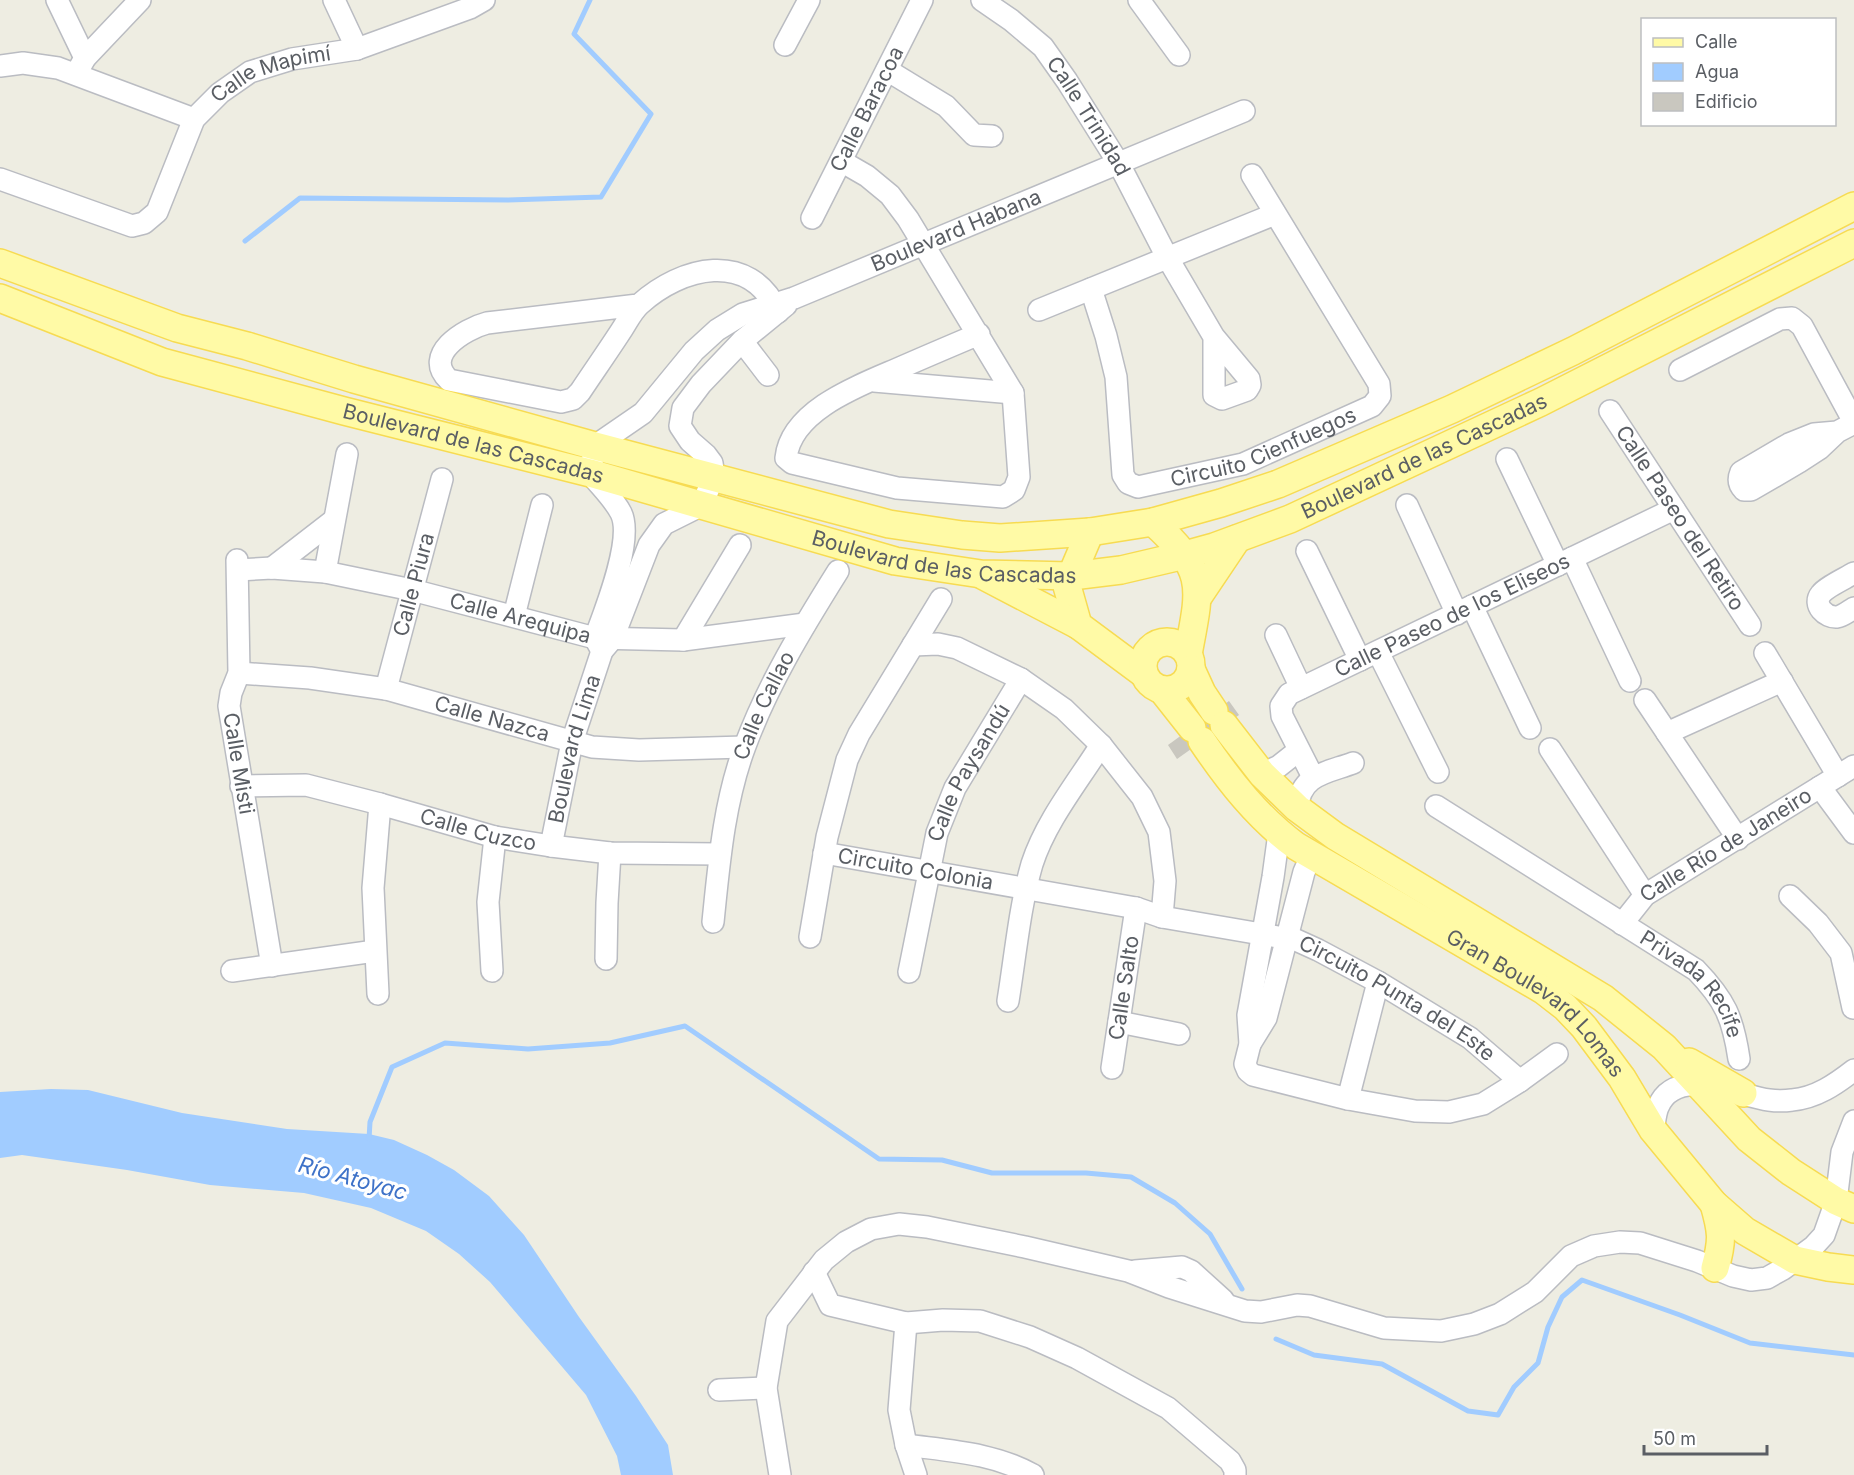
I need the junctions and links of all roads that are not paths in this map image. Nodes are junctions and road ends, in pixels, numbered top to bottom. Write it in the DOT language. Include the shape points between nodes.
graph roads {
  1 [pos="57,0"];
  2 [pos="140,0"];
  3 [pos="334,0"];
  4 [pos="484,0"];
  5 [pos="809,0"];
  6 [pos="922,0"];
  7 [pos="982,0"];
  8 [pos="1139,0"];
  9 [pos="785,45"];
  10 [pos="357,49"];
  11 [pos="1179,56"];
  12 [pos="0,66"];
  13 [pos="81,66"];
  14 [pos="887,70"];
  15 [pos="1244,111"];
  16 [pos="194,118"];
  17 [pos="992,136"];
  18 [pos="841,161"];
  19 [pos="1119,164"];
  20 [pos="1252,176"];
  21 [pos="0,179"];
  22 [pos="1854,206"];
  23 [pos="1275,214"];
  24 [pos="812,218"];
  25 [pos="1854,243"];
  26 [pos="924,244"];
  27 [pos="1167,257"];
  28 [pos="0,263"];
  29 [pos="1091,289"];
  30 [pos="0,298"];
  31 [pos="782,304"];
  32 [pos="638,305"];
  33 [pos="1039,310"];
  34 [pos="979,334"];
  35 [pos="1214,337"];
  36 [pos="742,341"];
  37 [pos="1680,370"];
  38 [pos="768,375"];
  39 [pos="871,381"];
  40 [pos="1013,393"];
  41 [pos="1452,409"];
  42 [pos="1610,411"];
  43 [pos="644,413"];
  44 [pos="681,426"];
  45 [pos="1848,426"];
  46 [pos="1463,440"];
  47 [pos="595,446"];
  48 [pos="347,454"];
  49 [pos="1506,459"];
  50 [pos="590,473"];
  51 [pos="714,476"];
  52 [pos="442,479"];
  53 [pos="542,505"];
  54 [pos="702,505"];
  55 [pos="1407,505"];
  56 [pos="1674,509"];
  57 [pos="334,520"];
  58 [pos="1153,522"];
  59 [pos="1090,532"];
  60 [pos="1237,539"];
  61 [pos="740,545"];
  62 [pos="1307,551"];
  63 [pos="1185,555"];
  64 [pos="1565,562"];
  65 [pos="237,565"];
  66 [pos="272,568"];
  67 [pos="838,571"];
  68 [pos="325,572"];
  69 [pos="1854,573"];
  70 [pos="981,574"];
  71 [pos="1072,576"];
  72 [pos="412,590"];
  73 [pos="1198,597"];
  74 [pos="941,599"];
  75 [pos="1854,608"];
  76 [pos="1465,610"];
  77 [pos="514,616"];
  78 [pos="805,624"];
  79 [pos="1750,625"];
  80 [pos="1078,626"];
  81 [pos="1276,635"];
  82 [pos="683,640"];
  83 [pos="603,642"];
  84 [pos="913,645"];
  85 [pos="1765,653"];
  86 [pos="1369,656"];
  87 [pos="1189,661"];
  88 [pos="239,673"];
  89 [pos="1021,679"];
  90 [pos="1630,681"];
  91 [pos="1782,681"];
  92 [pos="1153,682"];
  93 [pos="1301,688"];
  94 [pos="386,689"];
  95 [pos="1645,700"];
  96 [pos="1530,728"];
  97 [pos="1667,733"];
  98 [pos="572,742"];
  99 [pos="1101,745"];
  100 [pos="744,747"];
  101 [pos="1550,748"];
  102 [pos="1298,751"];
  103 [pos="1353,763"];
  104 [pos="1257,768"];
  105 [pos="1846,771"];
  106 [pos="1438,772"];
  107 [pos="1313,777"];
  108 [pos="1228,778"];
  109 [pos="241,786"];
  110 [pos="1820,787"];
  111 [pos="380,804"];
  112 [pos="1436,806"];
  113 [pos="1297,808"];
  114 [pos="1279,833"];
  115 [pos="1854,833"];
  116 [pos="495,837"];
  117 [pos="1738,839"];
  118 [pos="551,846"];
  119 [pos="610,853"];
  120 [pos="824,853"];
  121 [pos="720,854"];
  122 [pos="1311,856"];
  123 [pos="1378,861"];
  124 [pos="928,870"];
  125 [pos="1363,886"];
  126 [pos="1027,889"];
  127 [pos="1645,895"];
  128 [pos="1790,896"];
  129 [pos="1136,908"];
  130 [pos="1162,917"];
  131 [pos="713,922"];
  132 [pos="1622,924"];
  133 [pos="1263,934"];
  134 [pos="810,937"];
  135 [pos="1287,938"];
  136 [pos="1847,945"];
  137 [pos="375,951"];
  138 [pos="606,959"];
  139 [pos="272,966"];
  140 [pos="232,971"];
  141 [pos="492,971"];
  142 [pos="909,972"];
  143 [pos="1378,982"];
  144 [pos="378,994"];
  145 [pos="1008,1001"];
  146 [pos="1853,1008"];
  147 [pos="1119,1022"];
  148 [pos="1179,1034"];
  149 [pos="1250,1044"];
  150 [pos="1664,1047"];
  151 [pos="1557,1054"];
  152 [pos="1739,1059"];
  153 [pos="1112,1068"];
  154 [pos="1854,1070"];
  155 [pos="1520,1081"];
  156 [pos="1699,1085"];
  157 [pos="1743,1093"];
  158 [pos="1348,1099"];
  159 [pos="1854,1121"];
  160 [pos="1653,1130"];
  161 [pos="1714,1204"];
  162 [pos="1845,1205"];
  163 [pos="1796,1260"];
  164 [pos="1715,1268"];
  165 [pos="1854,1270"];
  166 [pos="814,1272"];
  167 [pos="790,1302"];
  168 [pos="830,1305"];
  169 [pos="906,1323"];
  170 [pos="766,1388"];
  171 [pos="719,1390"];
  172 [pos="906,1445"];
  173 [pos="780,1475"];
  174 [pos="916,1475"];
  175 [pos="1033,1475"];
  176 [pos="1235,1475"];
  1 -- 13 [label="street"];
  2 -- 13 [label="street"];
  3 -- 10 [label="street"];
  4 -- 10 [label="street, Calle Mapimí"];
  5 -- 9 [label="street"];
  6 -- 14 [label="street, Calle Baracoa"];
  7 -- 19 [label="street, Calle Trinidad" via="1043,48"];
  8 -- 11 [label="street"];
  10 -- 16 [label="street, Calle Mapimí" via="292,59 250,72"];
  12 -- 13 [label="street"];
  13 -- 16 [label="street"];
  14 -- 17 [label="street" via="946,106 974,135"];
  14 -- 18 [label="street, Calle Baracoa"];
  15 -- 19 [label="street, Boulevard Habana"];
  16 -- 21 [label="street" via="157,212 144,223 132,226"];
  18 -- 24 [label="street, Calle Baracoa"];
  18 -- 26 [label="street" via="890,195"];
  19 -- 26 [label="street, Boulevard Habana"];
  19 -- 27 [label="street, Calle Trinidad"];
  20 -- 23 [label="street, Circuito Cienfuegos"];
  22 -- 41 [label="main road, Boulevard de las Cascadas"];
  23 -- 27 [label="street"];
  23 -- 29 [label="street, Circuito Cienfuegos" via="1378,384 1380,396 1372,406 1243,464 1138,487 1128,483 1123,475 1116,377"];
  25 -- 46 [label="main road, Boulevard de las Cascadas"];
  26 -- 31 [label="street, Boulevard Habana"];
  26 -- 34 [label="street"];
  27 -- 29 [label="street"];
  27 -- 35 [label="street, Calle Trinidad"];
  28 -- 47 [label="main road, Boulevard de las Cascadas" via="177,328"];
  29 -- 33 [label="street"];
  30 -- 50 [label="main road, Boulevard de las Cascadas" via="162,362"];
  31 -- 32 [label="street" via="746,277 718,269 676,279"];
  31 -- 36 [label="street, Boulevard Habana"];
  31 -- 43 [label="street, Boulevard Habana" via="743,314 717,330 694,351"];
  32 -- 32 [label="street" via="472,327 448,347 440,362 441,373 449,380 561,402 573,399"];
  34 -- 39 [label="street"];
  34 -- 40 [label="street"];
  36 -- 38 [label="street"];
  36 -- 44 [label="street, Boulevard Habana" via="699,387 684,408"];
  37 -- 45 [label="street" via="1780,319 1792,318 1802,326"];
  39 -- 40 [label="street"];
  39 -- 40 [label="street" via="839,395 815,413 797,430 786,458 792,464 897,488 1003,497 1014,490 1019,477"];
  41 -- 46 [label="main road"];
  41 -- 58 [label="main road, Boulevard de las Cascadas" via="1278,484"];
  42 -- 56 [label="street, Calle Paseo del Retiro"];
  43 -- 44 [label="street"];
  43 -- 47 [label="street, Boulevard Habana"];
  44 -- 51 [label="street" via="690,441 709,458"];
  46 -- 60 [label="main road, Boulevard de las Cascadas"];
  47 -- 50 [label="street"];
  47 -- 51 [label="main road, Boulevard de las Cascadas"];
  48 -- 57 [label="street"];
  49 -- 64 [label="street"];
  50 -- 54 [label="main road, Boulevard de las Cascadas"];
  50 -- 83 [label="street, Boulevard Lima" via="622,514 625,540"];
  51 -- 54 [label="street"];
  51 -- 59 [label="main road, Boulevard de las Cascadas" via="889,524 962,535 1000,538"];
  52 -- 72 [label="street, Calle Piura"];
  53 -- 77 [label="street"];
  54 -- 70 [label="main road, Boulevard de las Cascadas" via="895,561"];
  54 -- 83 [label="street, Boulevard Lima" via="664,524 649,545"];
  55 -- 76 [label="street"];
  56 -- 64 [label="street, Calle Paseo de los Eliseos"];
  56 -- 79 [label="street, Calle Paseo del Retiro"];
  57 -- 66 [label="street"];
  57 -- 68 [label="street"];
  58 -- 59 [label="main road, Boulevard de las Cascadas"];
  58 -- 63 [label="main road"];
  59 -- 71 [label="main road"];
  60 -- 63 [label="main road, Boulevard de las Cascadas"];
  60 -- 73 [label="main road"];
  61 -- 82 [label="street"];
  62 -- 86 [label="street"];
  63 -- 71 [label="main road, Boulevard de las Cascadas" via="1121,570"];
  63 -- 73 [label="main road" via="1195,572"];
  64 -- 76 [label="street, Calle Paseo de los Eliseos"];
  64 -- 90 [label="street"];
  65 -- 66 [label="street, Calle Arequipa"];
  65 -- 88 [label="street, Calle Misti"];
  66 -- 68 [label="street, Calle Arequipa"];
  67 -- 78 [label="street, Calle Callao"];
  68 -- 72 [label="street, Calle Arequipa"];
  69 -- 75 [label="street" via="1821,594 1818,601 1820,609 1834,617"];
  70 -- 71 [label="main road, Boulevard de las Cascadas"];
  70 -- 80 [label="main road, Gran Boulevard Lomas"];
  71 -- 80 [label="main road" via="1067,586"];
  72 -- 77 [label="street, Calle Arequipa"];
  72 -- 94 [label="street, Calle Piura"];
  73 -- 87 [label="main road"];
  74 -- 84 [label="street, Circuito Colonia"];
  76 -- 86 [label="street, Calle Paseo de los Eliseos"];
  76 -- 96 [label="street"];
  77 -- 83 [label="street, Calle Arequipa"];
  78 -- 82 [label="street, Calle Arequipa"];
  78 -- 100 [label="street, Calle Callao" via="773,681"];
  80 -- 92 [label="main road, Gran Boulevard Lomas"];
  81 -- 93 [label="street"];
  82 -- 83 [label="street, Calle Arequipa"];
  83 -- 98 [label="street, Boulevard Lima"];
  84 -- 89 [label="street" via="957,648"];
  84 -- 120 [label="street, Circuito Colonia" via="858,734 847,760"];
  85 -- 91 [label="street"];
  86 -- 93 [label="street, Calle Paseo de los Eliseos"];
  86 -- 106 [label="street"];
  87 -- 92 [label="main road" via="1189,676 1178,688 1170,690"];
  87 -- 92 [label="main road" via="1183,648 1168,642 1153,646 1144,658"];
  87 -- 104 [label="main road, Gran Boulevard Lomas" via="1202,693"];
  88 -- 94 [label="street, Calle Nazca"];
  88 -- 109 [label="street, Calle Misti" via="229,706"];
  89 -- 99 [label="street" via="1064,709"];
  89 -- 124 [label="street, Calle Paysandú" via="956,788 937,833"];
  91 -- 97 [label="street"];
  91 -- 105 [label="street"];
  92 -- 108 [label="main road, Gran Boulevard Lomas"];
  93 -- 102 [label="street, Calle Paseo de los Eliseos" via="1289,694 1281,706"];
  94 -- 98 [label="street, Calle Nazca"];
  95 -- 97 [label="street"];
  97 -- 117 [label="street"];
  98 -- 100 [label="street, Calle Nazca" via="639,750"];
  98 -- 118 [label="street, Boulevard Lima"];
  99 -- 126 [label="street" via="1047,829 1032,864"];
  99 -- 130 [label="street" via="1142,797 1159,832 1165,881"];
  100 -- 121 [label="street, Calle Callao"];
  101 -- 127 [label="street"];
  102 -- 104 [label="street" via="1279,766"];
  102 -- 107 [label="street, Calle Paseo de los Eliseos"];
  103 -- 107 [label="street"];
  104 -- 108 [label="main road"];
  104 -- 113 [label="main road, Gran Boulevard Lomas"];
  105 -- 110 [label="street, Calle Río de Janeiro"];
  107 -- 113 [label="street" via="1302,789"];
  108 -- 114 [label="main road, Gran Boulevard Lomas"];
  109 -- 111 [label="street, Calle Cuzco" via="306,785"];
  109 -- 139 [label="street, Calle Misti"];
  110 -- 115 [label="street"];
  110 -- 117 [label="street, Calle Río de Janeiro"];
  111 -- 116 [label="street, Calle Cuzco"];
  111 -- 137 [label="street" via="373,888"];
  112 -- 132 [label="street, Privada Recife"];
  113 -- 123 [label="main road, Gran Boulevard Lomas"];
  114 -- 122 [label="main road, Gran Boulevard Lomas"];
  114 -- 133 [label="street"];
  116 -- 118 [label="street, Calle Cuzco"];
  116 -- 141 [label="street" via="488,902"];
  117 -- 127 [label="street, Calle Río de Janeiro"];
  118 -- 119 [label="street, Calle Cuzco"];
  119 -- 121 [label="street, Calle Cuzco"];
  119 -- 138 [label="street"];
  120 -- 124 [label="street, Circuito Colonia"];
  120 -- 134 [label="street"];
  121 -- 131 [label="street, Calle Callao"];
  122 -- 125 [label="main road, Gran Boulevard Lomas"];
  122 -- 135 [label="street"];
  123 -- 125 [label="main road"];
  123 -- 150 [label="main road, Gran Boulevard Lomas" via="1594,992"];
  124 -- 126 [label="street, Circuito Colonia"];
  124 -- 142 [label="street, Calle Paysandú"];
  125 -- 160 [label="main road, Gran Boulevard Lomas" via="1543,990 1565,1007 1622,1078"];
  126 -- 129 [label="street, Circuito Colonia"];
  126 -- 145 [label="street"];
  127 -- 132 [label="street, Calle Río de Janeiro"];
  128 -- 136 [label="street"];
  129 -- 130 [label="street, Circuito Colonia"];
  129 -- 147 [label="street, Calle Salto"];
  130 -- 133 [label="street, Circuito Colonia"];
  132 -- 152 [label="street, Privada Recife" via="1696,970 1714,988 1729,1012"];
  133 -- 135 [label="street, Circuito Punta del Este"];
  133 -- 149 [label="street" via="1248,1015"];
  135 -- 143 [label="street, Circuito Punta del Este"];
  135 -- 149 [label="street" via="1266,1018"];
  136 -- 146 [label="street"];
  137 -- 139 [label="street"];
  137 -- 144 [label="street"];
  139 -- 140 [label="street"];
  143 -- 155 [label="street, Circuito Punta del Este" via="1470,1038"];
  143 -- 158 [label="street"];
  147 -- 148 [label="street"];
  147 -- 153 [label="street, Calle Salto"];
  149 -- 158 [label="street, Circuito Punta del Este" via="1245,1064 1253,1075"];
  150 -- 156 [label="main road, Gran Boulevard Lomas"];
  150 -- 157 [label="main road"];
  151 -- 155 [label="street, Circuito Punta del Este"];
  154 -- 157 [label="street" via="1830,1089 1794,1100 1769,1100"];
  155 -- 158 [label="street, Circuito Punta del Este" via="1483,1104 1449,1112 1415,1111"];
  156 -- 157 [label="street"];
  156 -- 160 [label="street" via="1668,1093 1659,1106"];
  156 -- 162 [label="main road, Gran Boulevard Lomas" via="1749,1139 1791,1172"];
  159 -- 162 [label="street" via="1842,1152"];
  160 -- 161 [label="main road, Gran Boulevard Lomas"];
  161 -- 163 [label="main road, Gran Boulevard Lomas" via="1745,1231"];
  161 -- 164 [label="main road" via="1722,1235"];
  162 -- 163 [label="street" via="1824,1235"];
  163 -- 164 [label="street" via="1767,1278 1751,1280"];
  163 -- 165 [label="main road, Gran Boulevard Lomas"];
  164 -- 166 [label="street" via="1640,1243 1594,1246 1571,1257 1535,1292 1500,1314 1441,1331 1384,1328 1310,1306 1245,1311 1227,1304 1182,1267 1128,1271 899,1224 872,1229 846,1242"];
  166 -- 167 [label="street"];
  166 -- 168 [label="street"];
  167 -- 168 [label="street"];
  167 -- 170 [label="street" via="777,1322"];
  168 -- 169 [label="street"];
  169 -- 172 [label="street" via="899,1410"];
  169 -- 176 [label="street" via="981,1321 1077,1358 1168,1408 1230,1461"];
  170 -- 171 [label="street"];
  170 -- 173 [label="street"];
  172 -- 174 [label="street"];
  172 -- 175 [label="street" via="974,1453 1018,1466"];
}
